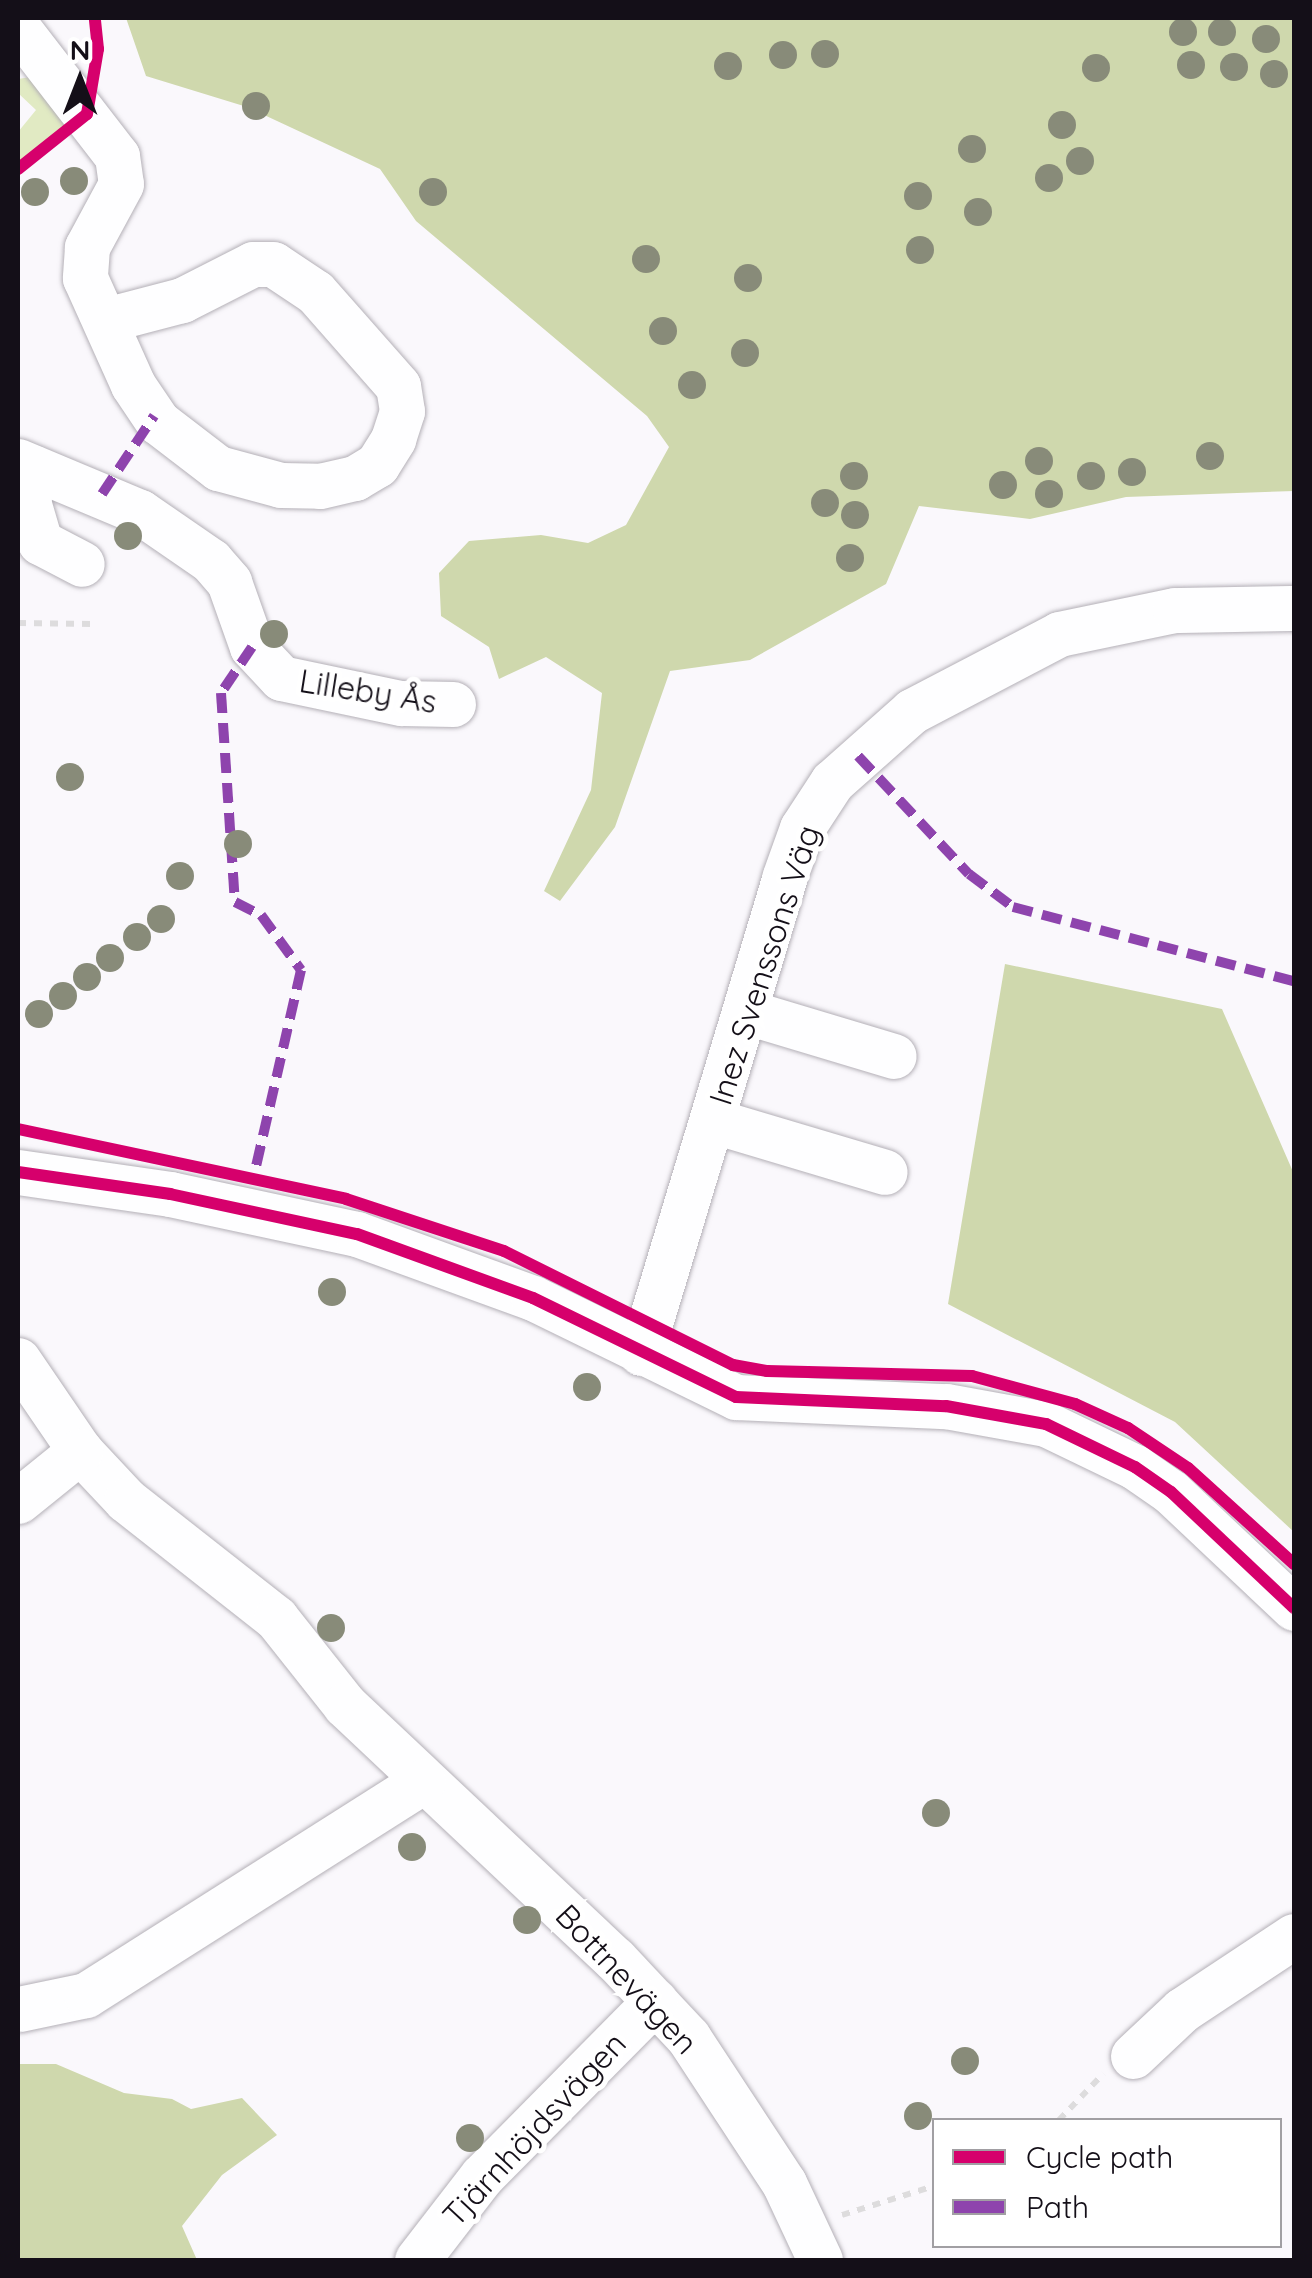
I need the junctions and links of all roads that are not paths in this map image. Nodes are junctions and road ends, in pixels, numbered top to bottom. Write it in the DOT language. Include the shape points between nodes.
graph roads {
  1 [pos="18,28"];
  2 [pos="106,320"];
  3 [pos="26,464"];
  4 [pos="82,564"];
  5 [pos="1294,608"];
  6 [pos="453,704"];
  7 [pos="747,1012"];
  8 [pos="894,1056"];
  9 [pos="714,1120"];
  10 [pos="18,1172"];
  11 [pos="885,1172"];
  12 [pos="641,1352"];
  13 [pos="18,1360"];
  14 [pos="80,1452"];
  15 [pos="18,1502"];
  16 [pos="1294,1608"];
  17 [pos="423,1781"];
  18 [pos="1294,1936"];
  19 [pos="655,2001"];
  20 [pos="19,2009"];
  21 [pos="1133,2056"];
  22 [pos="811,2244"];
  23 [pos="417,2260"];
  1 -- 2 [label="street" via="117,156 116,198 83,260"];
  2 -- 2 [label="street" via="132,384 158,422 218,468 248,479 320,486 377,465 393,439 402,412 398,386 315,292 273,264 253,264 182,300"];
  3 -- 4 [label="street" via="40,542"];
  3 -- 6 [label="street, Lilleby Ås" via="140,512 211,561 228,582 252,647 281,678 401,702"];
  5 -- 7 [label="street, Inez Svenssons Väg" via="1175,610 1059,634 912,711 832,782 802,828"];
  7 -- 8 [label="street"];
  7 -- 9 [label="street, Inez Svenssons Väg"];
  9 -- 11 [label="street"];
  9 -- 12 [label="street, Inez Svenssons Väg"];
  10 -- 12 [label="street" via="170,1194 357,1234 533,1298"];
  12 -- 16 [label="street" via="736,1397 946,1406 1046,1424 1171,1492"];
  13 -- 14 [label="street, Bottnevägen"];
  14 -- 15 [label="street"];
  14 -- 17 [label="street, Bottnevägen" via="126,1500 276,1618 345,1705"];
  17 -- 19 [label="street, Bottnevägen"];
  17 -- 20 [label="street" via="86,1994"];
  18 -- 21 [label="street" via="1182,2010"];
  19 -- 22 [label="street, Bottnevägen" via="688,2037 762,2150"];
  19 -- 23 [label="street, Tjärnhöjdsvägen" via="482,2176"];
}
